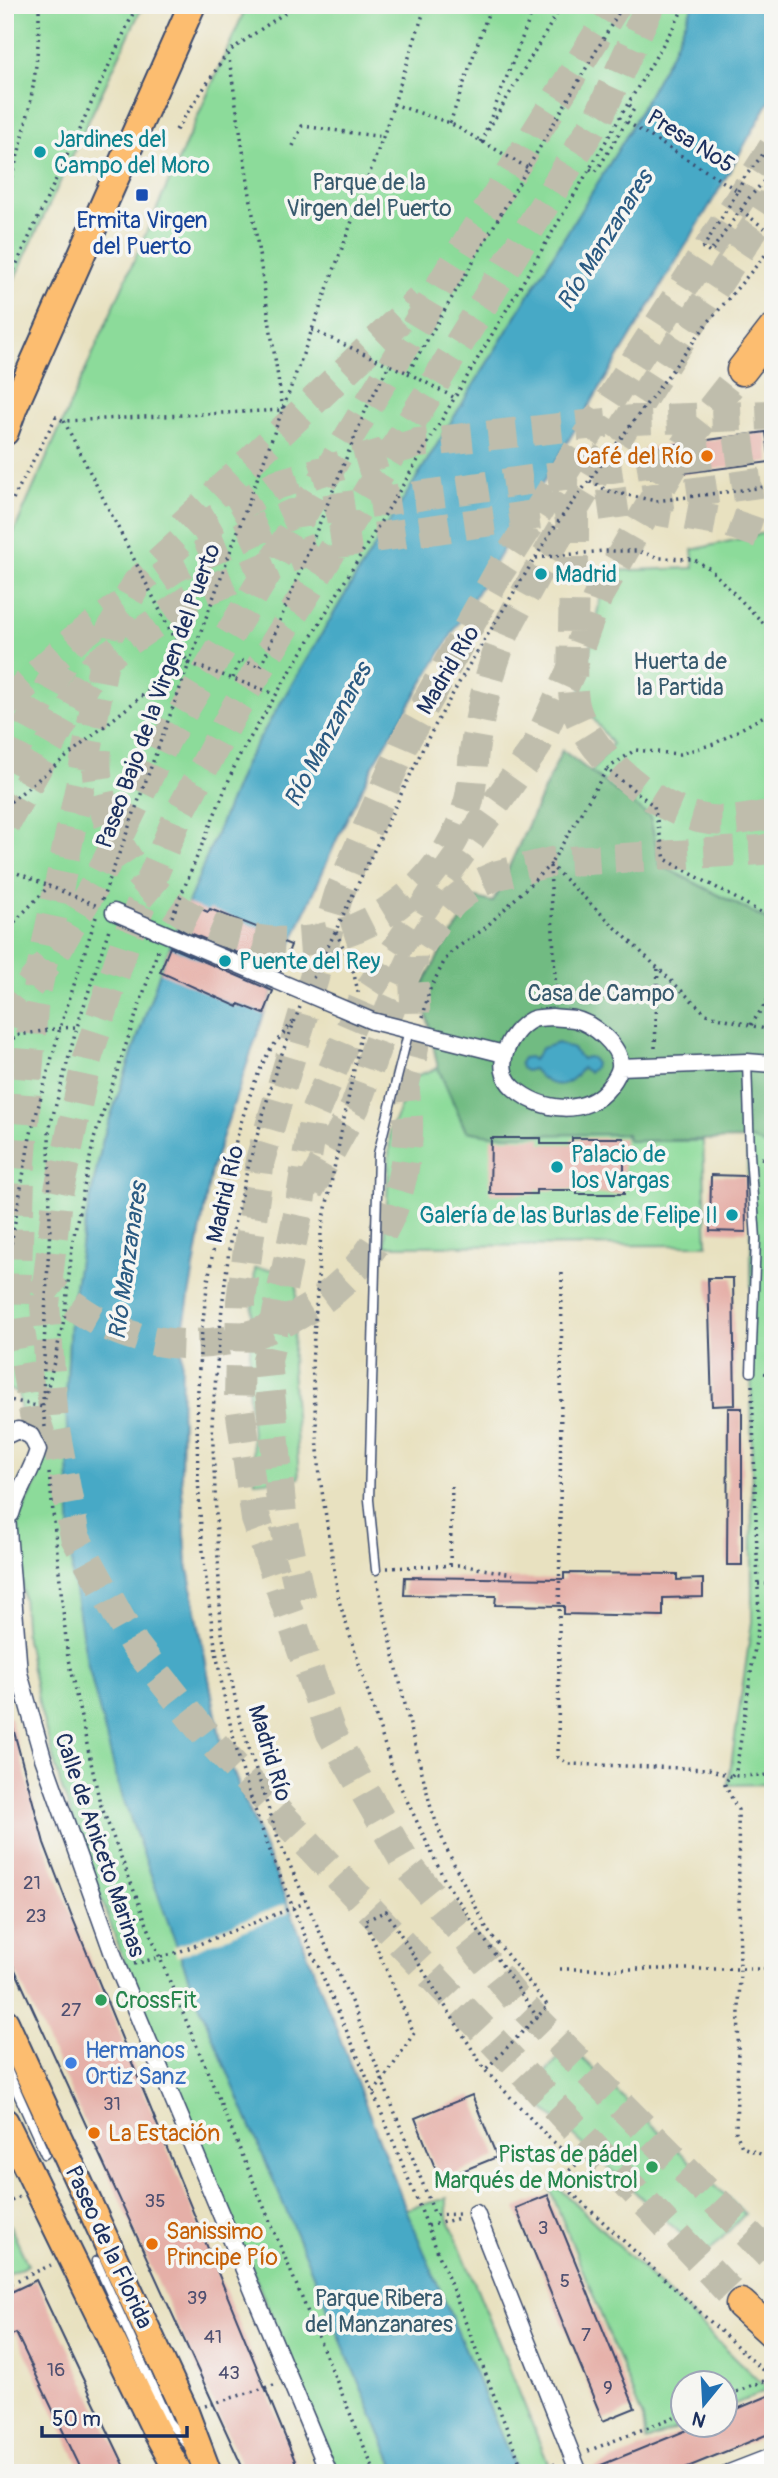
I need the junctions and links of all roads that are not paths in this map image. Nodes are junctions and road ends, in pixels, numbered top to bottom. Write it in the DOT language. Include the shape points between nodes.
graph roads {
  1 [pos="192,5"];
  2 [pos="773,330"];
  3 [pos="742,370"];
  4 [pos="8,418"];
  5 [pos="5,432"];
  6 [pos="107,909"];
  7 [pos="414,1031"];
  8 [pos="504,1054"];
  9 [pos="747,1062"];
  10 [pos="773,1064"];
  11 [pos="620,1068"];
  12 [pos="751,1372"];
  13 [pos="5,1436"];
  14 [pos="5,1491"];
  15 [pos="7,1529"];
  16 [pos="376,1570"];
  17 [pos="5,2022"];
  18 [pos="5,2065"];
  19 [pos="5,2122"];
  20 [pos="45,2154"];
  21 [pos="476,2213"];
  22 [pos="96,2261"];
  23 [pos="741,2304"];
  24 [pos="773,2333"];
  25 [pos="773,2456"];
  26 [pos="576,2465"];
  27 [pos="207,2470"];
  28 [pos="179,2473"];
  29 [pos="329,2473"];
  30 [pos="729,2473"];
  1 -- 4 [label="main road"];
  2 -- 3 [label="highway"];
  4 -- 5 [label="main road"];
  6 -- 7 [label="street" via="372,1021"];
  7 -- 8 [label="street"];
  7 -- 16 [label="lane" via="378,1154 369,1500"];
  8 -- 11 [label="street" via="511,1038 534,1019 575,1019 610,1043"];
  8 -- 11 [label="street" via="511,1086 551,1108 573,1108 602,1095"];
  9 -- 10 [label="street"];
  9 -- 11 [label="street"];
  9 -- 12 [label="lane" via="756,1239"];
  13 -- 15 [label="street, Calle de Aniceto Marinas" via="18,1430 31,1436 38,1451 17,1493"];
  14 -- 15 [label="street, Calle de Aniceto Marinas"];
  15 -- 29 [label="street, Calle de Aniceto Marinas" via="19,1673 43,1758 118,1968"];
  17 -- 27 [label="main road, Paseo de la Florida" via="180,2400"];
  18 -- 20 [label="lane"];
  19 -- 28 [label="main road, Paseo de la Florida"];
  21 -- 26 [label="street"];
  22 -- 27 [label="lane" via="168,2421"];
  23 -- 24 [label="highway"];
  25 -- 30 [label="street"];
}
